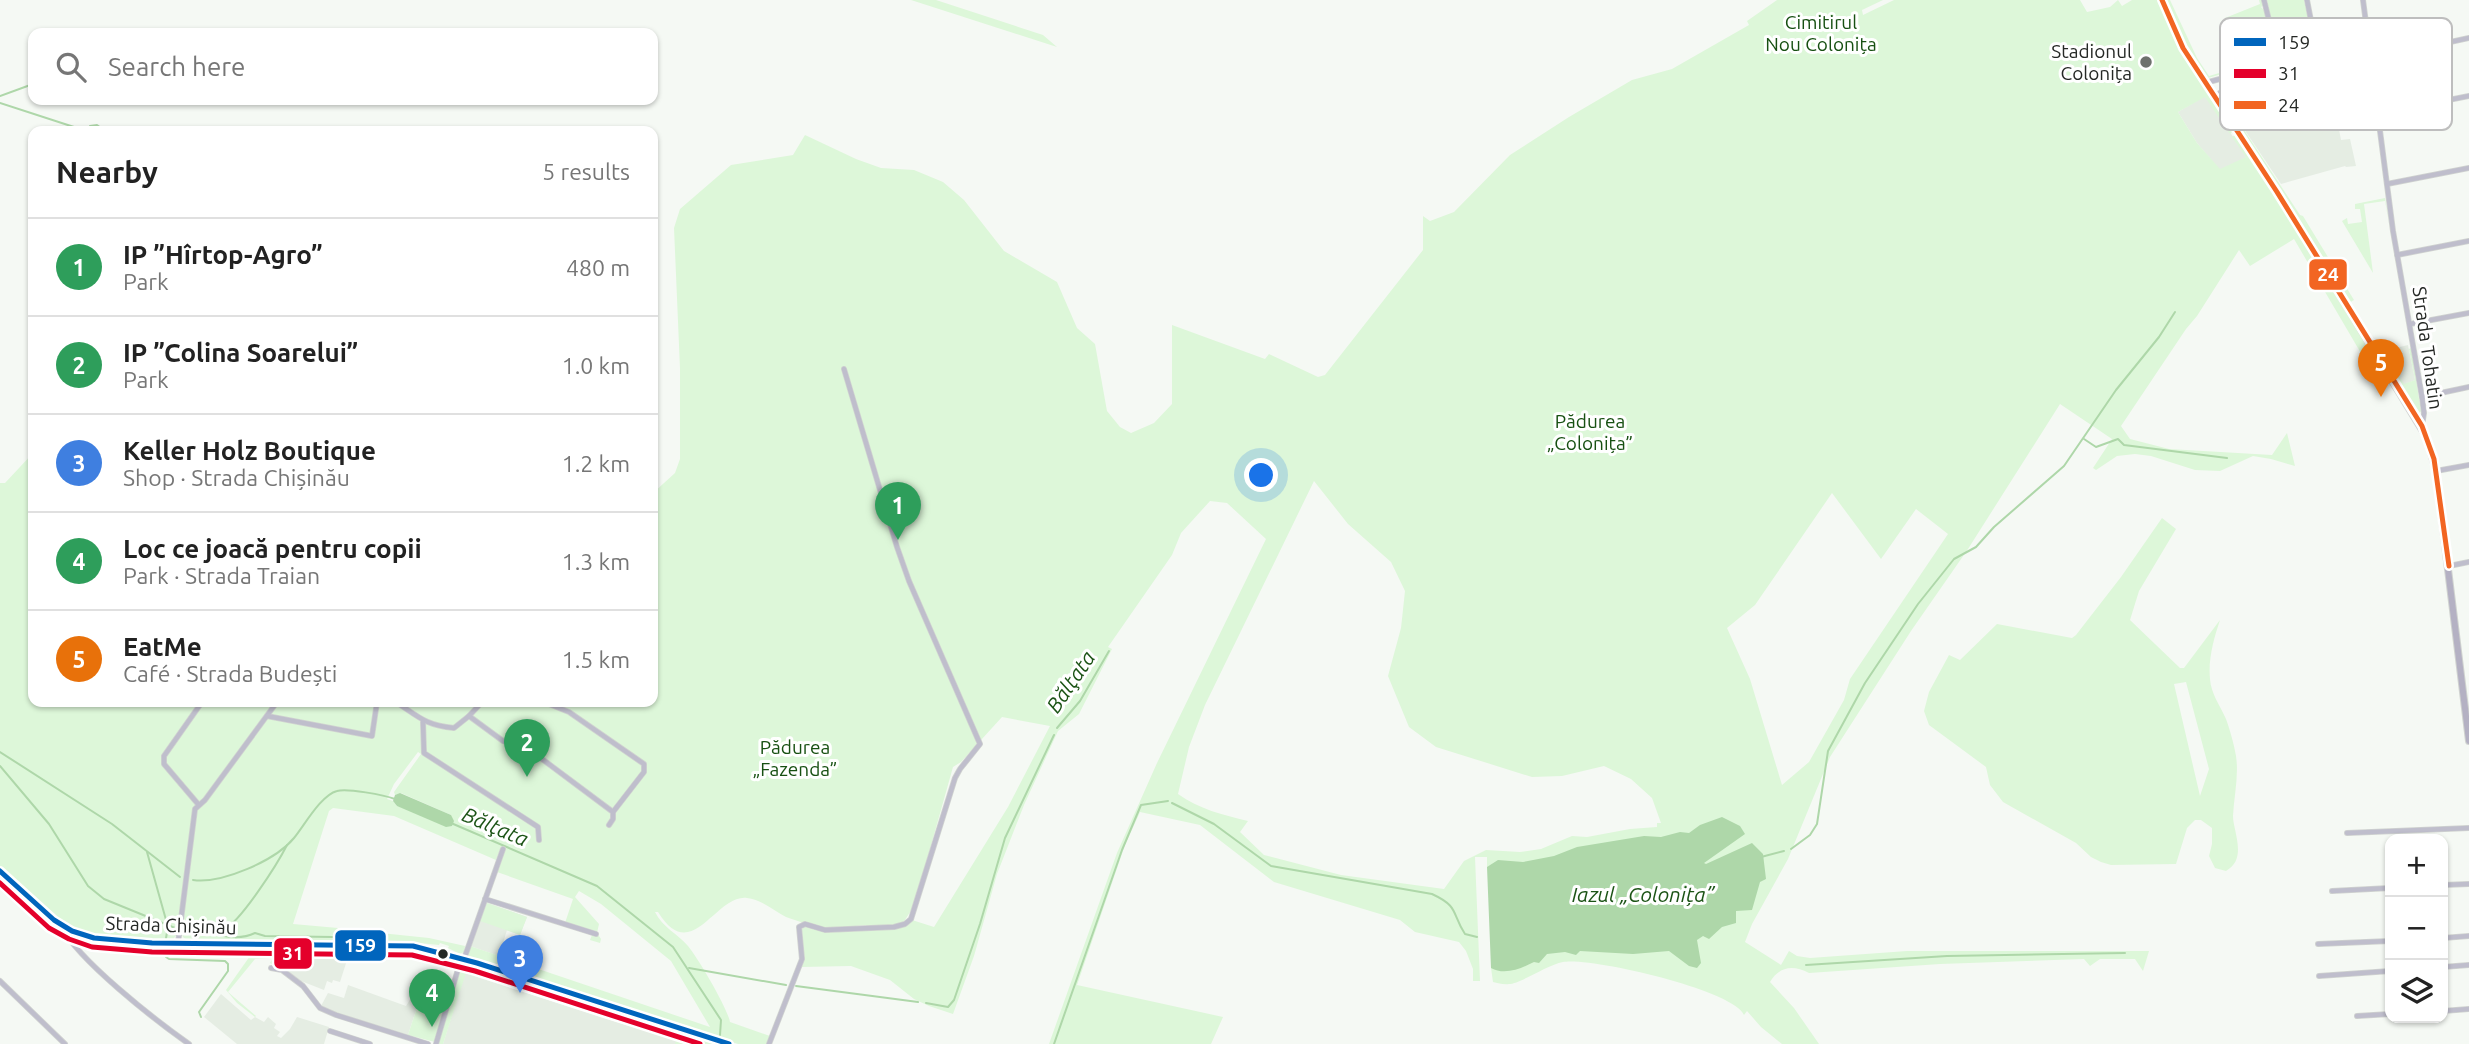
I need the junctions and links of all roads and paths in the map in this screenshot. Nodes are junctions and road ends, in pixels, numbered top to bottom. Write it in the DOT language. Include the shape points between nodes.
graph roads {
  1 [pos="2162,0"];
  2 [pos="2264,0"];
  3 [pos="2307,0"];
  4 [pos="2363,0"];
  5 [pos="2268,18"];
  6 [pos="2310,18"];
  7 [pos="2365,18"];
  8 [pos="2220,79"];
  9 [pos="2205,83"];
  10 [pos="2220,93"];
  11 [pos="2215,97"];
  12 [pos="2220,105"];
  13 [pos="2237,130"];
  14 [pos="2380,130"];
  15 [pos="2469,168"];
  16 [pos="2387,184"];
  17 [pos="2469,241"];
  18 [pos="2397,255"];
  19 [pos="2469,313"];
  20 [pos="2410,324"];
  21 [pos="844,369"];
  22 [pos="2469,387"];
  23 [pos="2422,397"];
  24 [pos="2422,426"];
  25 [pos="2469,465"];
  26 [pos="2436,471"];
  27 [pos="2469,562"];
  28 [pos="2449,566"];
  29 [pos="198,707"];
  30 [pos="273,707"];
  31 [pos="376,707"];
  32 [pos="403,707"];
  33 [pos="477,707"];
  34 [pos="556,707"];
  35 [pos="267,716"];
  36 [pos="469,716"];
  37 [pos="423,722"];
  38 [pos="2469,741"];
  39 [pos="198,804"];
  40 [pos="613,812"];
  41 [pos="609,825"];
  42 [pos="2469,828"];
  43 [pos="2347,833"];
  44 [pos="539,841"];
  45 [pos="503,849"];
  46 [pos="0,871"];
  47 [pos="2469,884"];
  48 [pos="2448,885"];
  49 [pos="2385,888"];
  50 [pos="2332,891"];
  51 [pos="485,899"];
  52 [pos="61,925"];
  53 [pos="596,934"];
  54 [pos="2469,936"];
  55 [pos="2448,938"];
  56 [pos="2385,941"];
  57 [pos="178,943"];
  58 [pos="2318,944"];
  59 [pos="463,958"];
  60 [pos="2469,965"];
  61 [pos="2448,967"];
  62 [pos="271,968"];
  63 [pos="2385,971"];
  64 [pos="2319,976"];
  65 [pos="0,981"];
  66 [pos="2469,1009"];
  67 [pos="2448,1010"];
  68 [pos="2385,1014"];
  69 [pos="2357,1016"];
  70 [pos="330,1031"];
  71 [pos="65,1044"];
  72 [pos="189,1044"];
  73 [pos="370,1044"];
  74 [pos="428,1044"];
  75 [pos="436,1044"];
  76 [pos="729,1044"];
  77 [pos="769,1044"];
  1 -- 9 [label="street" via="2177,37"];
  2 -- 5 [label="street"];
  3 -- 6 [label="street"];
  4 -- 7 [label="street, Strada Tohatin"];
  8 -- 9 [label="street"];
  9 -- 11 [label="street"];
  10 -- 11 [label="street"];
  11 -- 12 [label="street"];
  13 -- 24 [label="street"];
  14 -- 16 [label="street, Strada Tohatin"];
  15 -- 16 [label="street"];
  16 -- 18 [label="street, Strada Tohatin"];
  17 -- 18 [label="street"];
  18 -- 20 [label="street, Strada Tohatin"];
  19 -- 20 [label="street"];
  20 -- 23 [label="street, Strada Tohatin"];
  21 -- 77 [label="street" via="901,558 980,744 955,778 911,919 894,927 799,927 802,959"];
  22 -- 23 [label="street"];
  23 -- 24 [label="street, Strada Tohatin"];
  24 -- 26 [label="street, Strada Tohatin"];
  25 -- 26 [label="street"];
  26 -- 28 [label="street, Strada Tohatin"];
  27 -- 28 [label="street"];
  28 -- 38 [label="street, Strada Tohatin"];
  29 -- 39 [label="street" via="164,756 164,764"];
  30 -- 35 [label="street"];
  31 -- 35 [label="street" via="372,736"];
  32 -- 37 [label="street"];
  33 -- 36 [label="street"];
  34 -- 40 [label="street" via="644,764 644,772"];
  35 -- 39 [label="street"];
  36 -- 37 [label="street" via="454,728"];
  36 -- 40 [label="street" via="503,741 530,750"];
  37 -- 44 [label="street" via="424,753 538,827"];
  39 -- 57 [label="street"];
  40 -- 41 [label="street"];
  42 -- 43 [label="street"];
  45 -- 51 [label="street"];
  46 -- 52 [label="street, Strada Chișinău"];
  47 -- 48 [label="street"];
  49 -- 50 [label="street"];
  51 -- 53 [label="street"];
  51 -- 59 [label="street"];
  52 -- 57 [label="street, Strada Chișinău" via="128,943"];
  52 -- 72 [label="street, Strada Chișinău" via="88,960"];
  54 -- 55 [label="street"];
  56 -- 58 [label="street"];
  57 -- 59 [label="street, Strada Chișinău" via="394,944"];
  59 -- 75 [label="street"];
  59 -- 76 [label="street, Strada Chișinău"];
  60 -- 61 [label="street"];
  62 -- 74 [label="street" via="282,970 303,986 320,1008"];
  63 -- 64 [label="street"];
  65 -- 71 [label="street"];
  66 -- 67 [label="street"];
  68 -- 69 [label="street"];
  70 -- 73 [label="street"];
}
